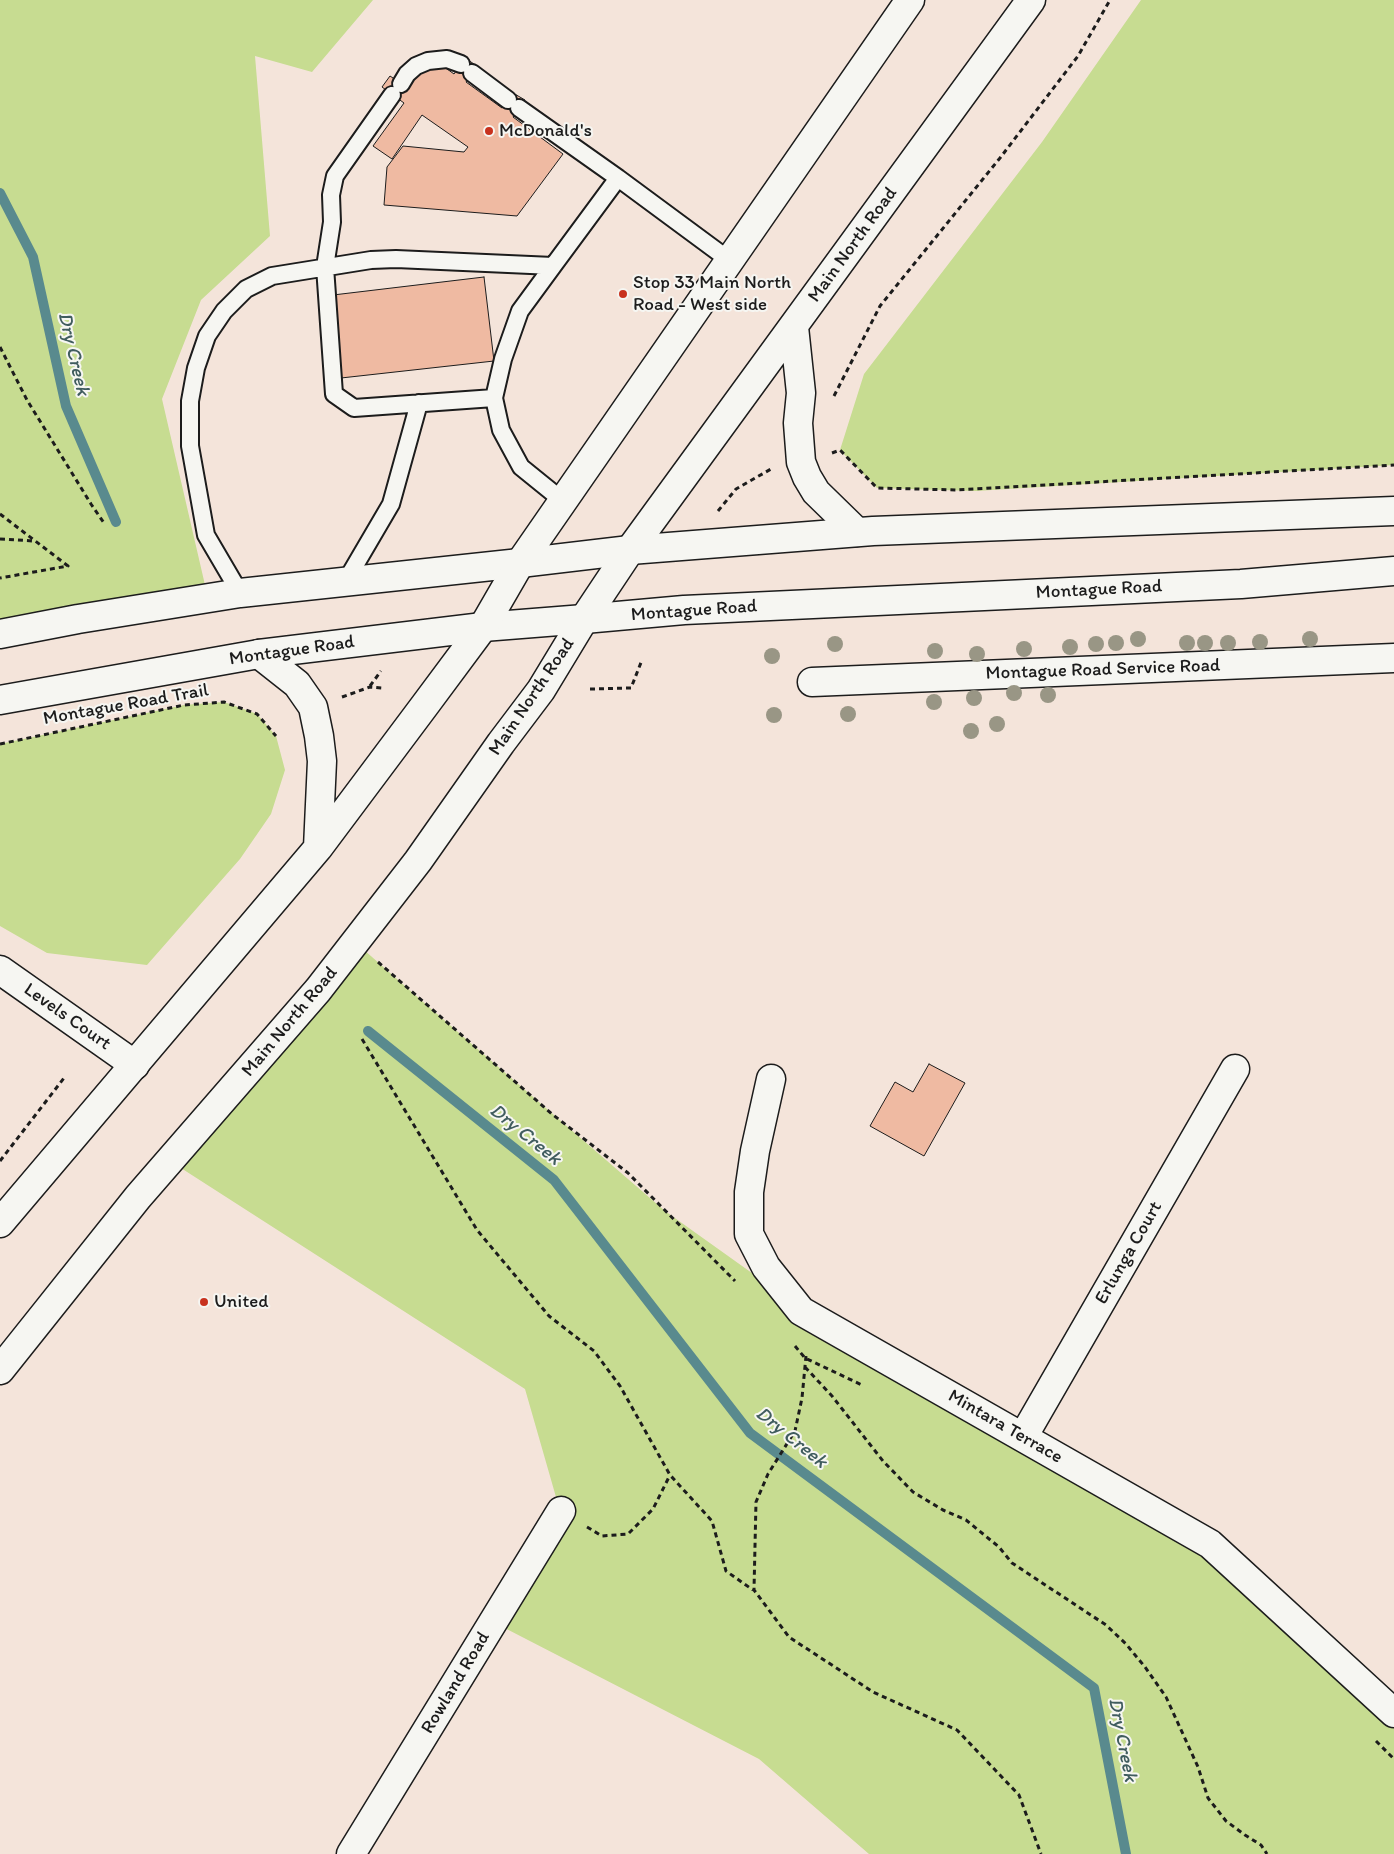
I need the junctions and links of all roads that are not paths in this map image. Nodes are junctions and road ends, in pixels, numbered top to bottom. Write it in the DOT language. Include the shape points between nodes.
graph roads {
  1 [pos="910,0"];
  2 [pos="1031,0"];
  3 [pos="618,178"];
  4 [pos="729,260"];
  5 [pos="553,266"];
  6 [pos="325,267"];
  7 [pos="794,327"];
  8 [pos="494,398"];
  9 [pos="419,403"];
  10 [pos="563,501"];
  11 [pos="1394,511"];
  12 [pos="857,532"];
  13 [pos="630,550"];
  14 [pos="520,563"];
  15 [pos="1394,571"];
  16 [pos="343,581"];
  17 [pos="240,593"];
  18 [pos="584,619"];
  19 [pos="483,626"];
  20 [pos="0,634"];
  21 [pos="259,654"];
  22 [pos="1394,658"];
  23 [pos="812,682"];
  24 [pos="0,700"];
  25 [pos="318,848"];
  26 [pos="0,970"];
  27 [pos="135,1065"];
  28 [pos="1235,1069"];
  29 [pos="771,1079"];
  30 [pos="0,1223"];
  31 [pos="0,1370"];
  32 [pos="1023,1438"];
  33 [pos="560,1511"];
  34 [pos="1394,1713"];
  35 [pos="351,1854"];
  1 -- 4 [label="main road"];
  2 -- 7 [label="main road, Main North Road"];
  3 -- 4 [label="lane"];
  3 -- 5 [label="lane"];
  3 -- 6 [label="lane" via="466,69 447,59 428,62 407,74 335,176"];
  4 -- 10 [label="main road"];
  5 -- 6 [label="lane" via="396,258"];
  5 -- 8 [label="lane" via="520,311 503,359"];
  6 -- 9 [label="lane" via="334,394 354,408"];
  6 -- 17 [label="lane" via="272,276 246,289 224,311 207,336 196,368 190,401 190,446 206,535"];
  7 -- 12 [label="main road" via="801,393 798,423 801,462 816,492"];
  7 -- 13 [label="main road, Main North Road"];
  8 -- 9 [label="lane"];
  8 -- 10 [label="lane" via="502,430 522,467"];
  9 -- 16 [label="lane" via="391,504"];
  10 -- 14 [label="main road"];
  11 -- 12 [label="main road"];
  12 -- 13 [label="main road"];
  13 -- 14 [label="main road"];
  13 -- 18 [label="main road, Main North Road"];
  14 -- 16 [label="main road"];
  14 -- 19 [label="main road"];
  15 -- 18 [label="main road, Montague Road" via="1241,584 684,610"];
  16 -- 17 [label="main road"];
  17 -- 20 [label="main road"];
  18 -- 19 [label="main road, Montague Road"];
  18 -- 31 [label="main road, Main North Road" via="541,690 356,942 138,1197"];
  19 -- 21 [label="main road, Montague Road"];
  19 -- 25 [label="main road"];
  21 -- 24 [label="main road, Montague Road"];
  21 -- 25 [label="main road" via="297,684 313,707 322,761"];
  22 -- 23 [label="main road, Montague Road Service Road"];
  25 -- 27 [label="main road"];
  26 -- 27 [label="main road, Levels Court"];
  27 -- 30 [label="main road"];
  28 -- 32 [label="main road, Erlunga Court"];
  29 -- 32 [label="main road, Mintara Terrace" via="749,1192 749,1234 766,1267 801,1311"];
  32 -- 34 [label="main road, Mintara Terrace" via="1210,1544"];
  33 -- 35 [label="main road, Rowland Road"];
}
